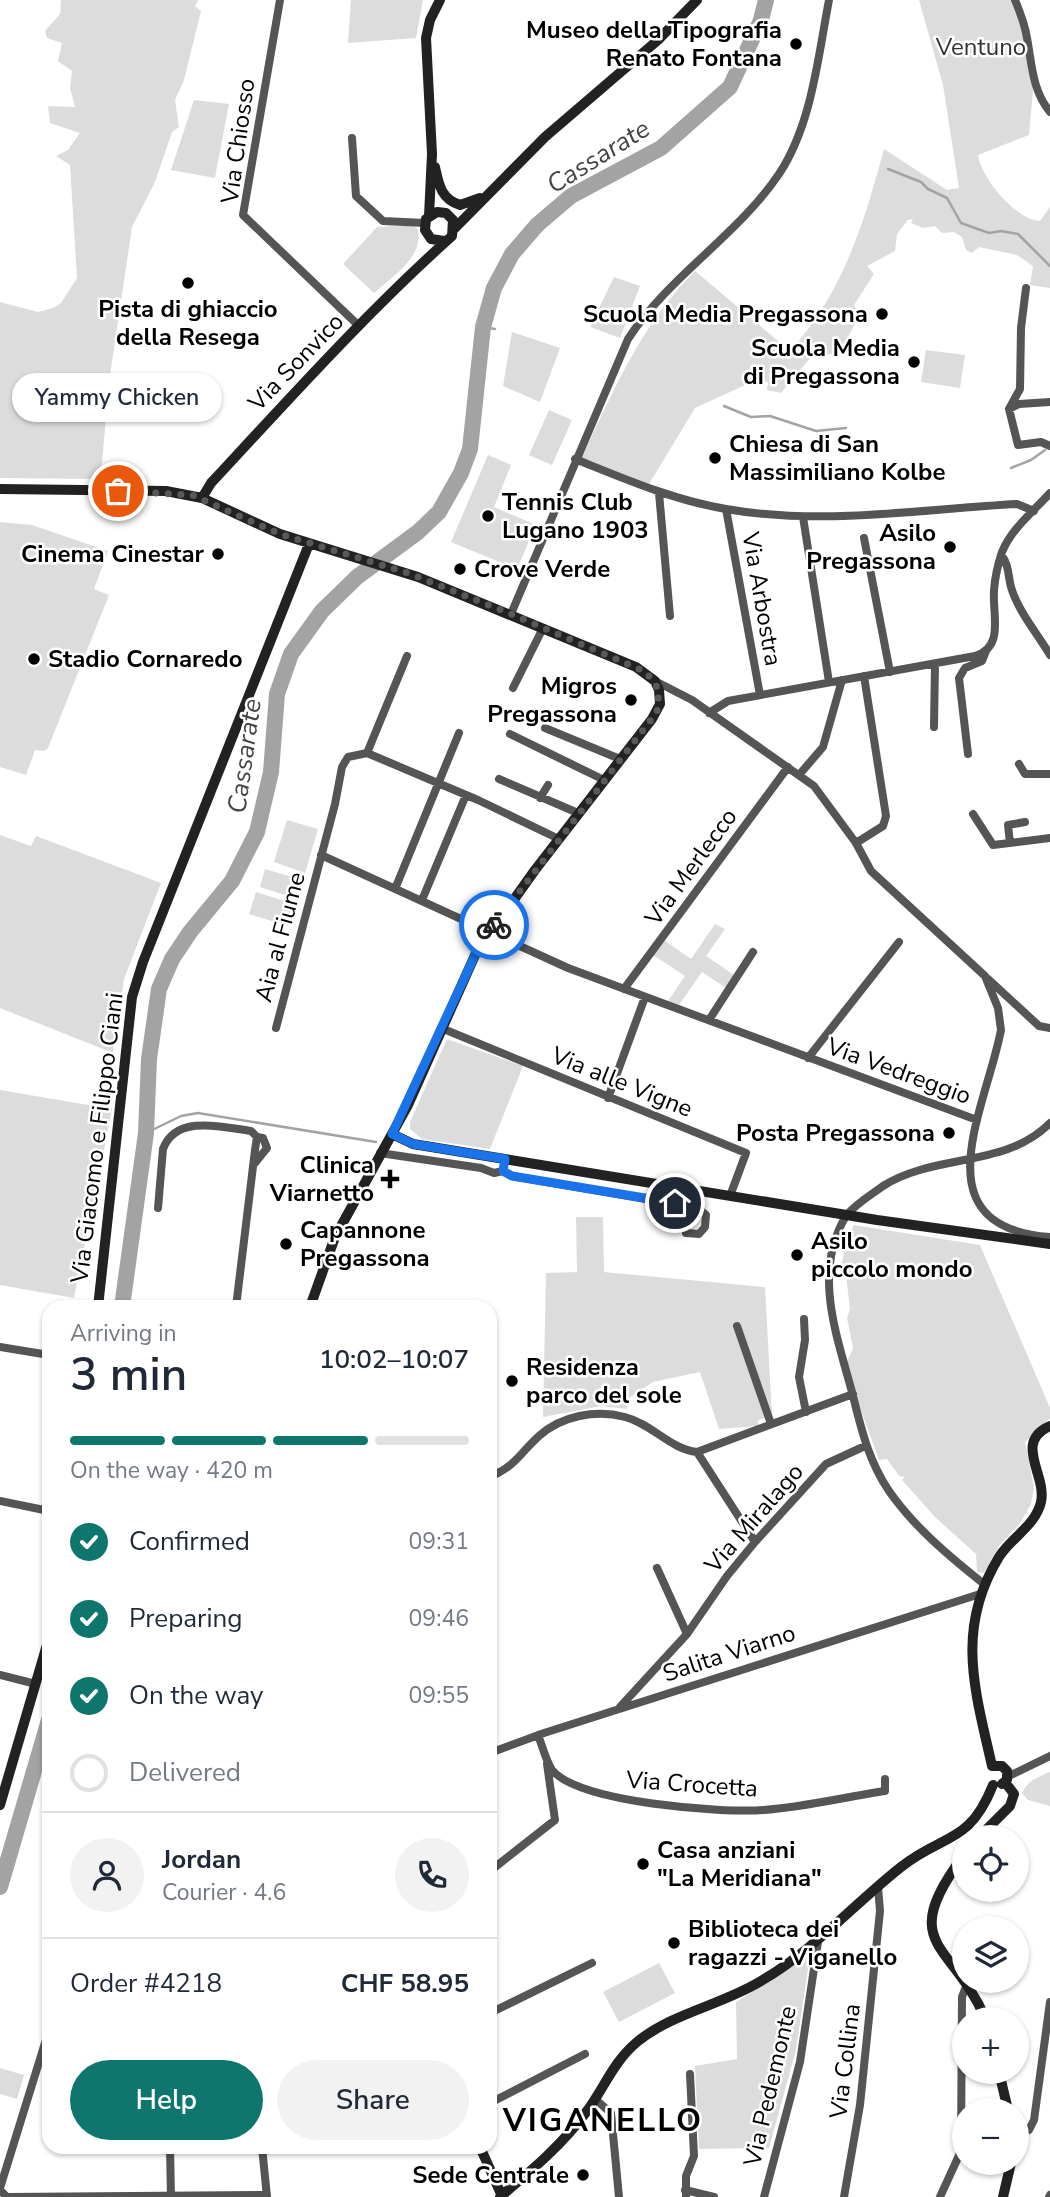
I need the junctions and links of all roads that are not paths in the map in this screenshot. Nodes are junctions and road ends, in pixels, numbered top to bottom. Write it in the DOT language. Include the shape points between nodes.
graph roads {
  1 [pos="280,0"];
  2 [pos="440,0"];
  3 [pos="697,0"];
  4 [pos="829,0"];
  5 [pos="1015,0"];
  6 [pos="1050,112"];
  7 [pos="352,138"];
  8 [pos="432,154"];
  9 [pos="510,173"];
  10 [pos="426,224"];
  11 [pos="454,229"];
  12 [pos="443,241"];
  13 [pos="420,262"];
  14 [pos="1026,288"];
  15 [pos="359,326"];
  16 [pos="1050,401"];
  17 [pos="1009,409"];
  18 [pos="1050,446"];
  19 [pos="575,459"];
  20 [pos="0,489"];
  21 [pos="659,493"];
  22 [pos="1050,493"];
  23 [pos="202,498"];
  24 [pos="726,509"];
  25 [pos="1034,511"];
  26 [pos="803,517"];
  27 [pos="864,538"];
  28 [pos="309,544"];
  29 [pos="1001,555"];
  30 [pos="511,614"];
  31 [pos="670,616"];
  32 [pos="543,628"];
  33 [pos="986,651"];
  34 [pos="1050,655"];
  35 [pos="407,656"];
  36 [pos="935,664"];
  37 [pos="890,672"];
  38 [pos="864,676"];
  39 [pos="842,680"];
  40 [pos="655,681"];
  41 [pos="829,682"];
  42 [pos="513,688"];
  43 [pos="677,692"];
  44 [pos="760,695"];
  45 [pos="660,705"];
  46 [pos="709,713"];
  47 [pos="934,727"];
  48 [pos="545,728"];
  49 [pos="459,733"];
  50 [pos="510,734"];
  51 [pos="367,753"];
  52 [pos="968,754"];
  53 [pos="620,758"];
  54 [pos="1019,764"];
  55 [pos="788,767"];
  56 [pos="1050,774"];
  57 [pos="799,775"];
  58 [pos="499,779"];
  59 [pos="604,779"];
  60 [pos="438,783"];
  61 [pos="548,785"];
  62 [pos="466,795"];
  63 [pos="540,798"];
  64 [pos="578,813"];
  65 [pos="973,814"];
  66 [pos="1025,822"];
  67 [pos="1050,838"];
  68 [pos="559,839"];
  69 [pos="856,843"];
  70 [pos="1010,843"];
  71 [pos="321,855"];
  72 [pos="395,889"];
  73 [pos="422,900"];
  74 [pos="488,933"];
  75 [pos="899,942"];
  76 [pos="753,952"];
  77 [pos="985,976"];
  78 [pos="624,989"];
  79 [pos="645,997"];
  80 [pos="709,1020"];
  81 [pos="276,1028"];
  82 [pos="441,1028"];
  83 [pos="1050,1028"];
  84 [pos="808,1058"];
  85 [pos="608,1098"];
  86 [pos="977,1120"];
  87 [pos="1050,1123"];
  88 [pos="392,1134"];
  89 [pos="380,1153"];
  90 [pos="968,1158"];
  91 [pos="504,1165"];
  92 [pos="730,1196"];
  93 [pos="158,1208"];
  94 [pos="847,1216"];
  95 [pos="686,1233"];
  96 [pos="1050,1237"];
  97 [pos="1050,1244"];
  98 [pos="99,1300"];
  99 [pos="237,1300"];
  100 [pos="312,1300"];
  101 [pos="804,1319"];
  102 [pos="737,1325"];
  103 [pos="0,1347"];
  104 [pos="42,1354"];
  105 [pos="853,1394"];
  106 [pos="806,1412"];
  107 [pos="771,1424"];
  108 [pos="1050,1426"];
  109 [pos="865,1446"];
  110 [pos="697,1452"];
  111 [pos="497,1473"];
  112 [pos="0,1501"];
  113 [pos="42,1510"];
  114 [pos="755,1542"];
  115 [pos="657,1568"];
  116 [pos="982,1589"];
  117 [pos="687,1634"];
  118 [pos="42,1663"];
  119 [pos="0,1675"];
  120 [pos="36,1684"];
  121 [pos="618,1709"];
  122 [pos="538,1735"];
  123 [pos="497,1750"];
  124 [pos="544,1751"];
  125 [pos="1050,1756"];
  126 [pos="992,1766"];
  127 [pos="885,1779"];
  128 [pos="1006,1780"];
  129 [pos="993,1785"];
  130 [pos="0,1805"];
  131 [pos="991,1825"];
  132 [pos="497,1866"];
  133 [pos="952,1872"];
  134 [pos="878,1887"];
  135 [pos="818,1942"];
  136 [pos="592,1963"];
  137 [pos="952,1965"];
  138 [pos="963,1993"];
  139 [pos="1050,2002"];
  140 [pos="497,2010"];
  141 [pos="42,2053"];
  142 [pos="585,2054"];
  143 [pos="690,2074"];
  144 [pos="497,2099"];
  145 [pos="595,2099"];
  146 [pos="1029,2130"];
  147 [pos="170,2154"];
  148 [pos="263,2154"];
  149 [pos="483,2154"];
  150 [pos="1008,2175"];
  151 [pos="0,2190"];
  152 [pos="685,2194"];
  153 [pos="171,2196"];
  154 [pos="267,2196"];
  155 [pos="501,2196"];
  156 [pos="619,2197"];
  157 [pos="714,2197"];
  158 [pos="764,2197"];
  159 [pos="845,2197"];
  160 [pos="940,2197"];
  161 [pos="1003,2197"];
  1 -- 15 [label="street, Via Chiosso" via="243,215"];
  2 -- 8 [label="main road" via="426,38"];
  3 -- 9 [label="main road" via="659,40 553,129"];
  4 -- 19 [label="street" via="805,115 784,165 760,197 642,319 607,382"];
  5 -- 6 [label="street" via="1028,41 1029,64"];
  7 -- 10 [label="street" via="356,196 383,221"];
  8 -- 9 [label="main road" via="443,195 460,205 481,198"];
  8 -- 10 [label="main road"];
  9 -- 11 [label="main road"];
  10 -- 11 [label="main road" via="437,212 446,213"];
  10 -- 12 [label="main road" via="431,239"];
  10 -- 13 [label="main road"];
  11 -- 12 [label="main road"];
  12 -- 13 [label="main road, Via Sonvico"];
  13 -- 15 [label="main road, Via Sonvico"];
  14 -- 17 [label="street" via="1020,389"];
  15 -- 23 [label="main road, Via Sonvico"];
  16 -- 17 [label="street"];
  17 -- 18 [label="street" via="1018,445 1041,442"];
  19 -- 21 [label="street"];
  19 -- 30 [label="street"];
  20 -- 23 [label="main road" via="166,491"];
  21 -- 24 [label="street"];
  21 -- 31 [label="street"];
  22 -- 25 [label="street"];
  23 -- 28 [label="main road"];
  24 -- 26 [label="street"];
  24 -- 44 [label="street, Via Arbostra"];
  25 -- 26 [label="street" via="1017,504"];
  25 -- 29 [label="street" via="1010,537"];
  26 -- 41 [label="street"];
  27 -- 37 [label="street"];
  28 -- 30 [label="main road" via="395,569"];
  28 -- 98 [label="main road, Via Giacomo e Filippo Ciani" via="132,997"];
  29 -- 33 [label="street" via="994,589 995,635"];
  29 -- 34 [label="street" via="1021,608"];
  30 -- 32 [label="main road"];
  32 -- 40 [label="main road" via="636,667"];
  32 -- 42 [label="street"];
  33 -- 36 [label="street, Via Arbostra"];
  33 -- 52 [label="street" via="982,662 962,671 958,682"];
  35 -- 51 [label="street"];
  36 -- 37 [label="street, Via Arbostra"];
  36 -- 47 [label="street"];
  37 -- 38 [label="street, Via Arbostra"];
  38 -- 39 [label="street, Via Arbostra"];
  38 -- 69 [label="street" via="886,816 883,827"];
  39 -- 41 [label="street, Via Arbostra"];
  39 -- 57 [label="street" via="823,747"];
  40 -- 43 [label="street"];
  40 -- 45 [label="main road"];
  41 -- 44 [label="street, Via Arbostra"];
  43 -- 45 [label="street"];
  43 -- 46 [label="street"];
  44 -- 46 [label="street, Via Arbostra" via="728,701"];
  45 -- 53 [label="main road"];
  46 -- 55 [label="street"];
  48 -- 53 [label="street"];
  49 -- 60 [label="street"];
  50 -- 59 [label="street"];
  51 -- 60 [label="street"];
  51 -- 71 [label="street, Aia al Fiume" via="344,761"];
  53 -- 59 [label="main road"];
  54 -- 56 [label="street" via="1025,774"];
  55 -- 57 [label="street"];
  55 -- 78 [label="street, Via Merlecco"];
  57 -- 69 [label="street" via="819,791"];
  58 -- 63 [label="street"];
  59 -- 64 [label="main road"];
  60 -- 62 [label="street"];
  60 -- 72 [label="street"];
  61 -- 63 [label="street"];
  62 -- 68 [label="street"];
  62 -- 73 [label="street"];
  63 -- 64 [label="street"];
  64 -- 68 [label="main road"];
  65 -- 70 [label="street" via="993,845"];
  66 -- 70 [label="street" via="1008,825"];
  67 -- 70 [label="street"];
  68 -- 74 [label="main road"];
  69 -- 77 [label="street" via="871,871"];
  71 -- 72 [label="street, Via Vedreggio"];
  71 -- 81 [label="street, Aia al Fiume"];
  72 -- 73 [label="street, Via Vedreggio"];
  73 -- 74 [label="street, Via Vedreggio"];
  74 -- 78 [label="street, Via Vedreggio"];
  74 -- 82 [label="main road"];
  75 -- 84 [label="street, Via Vedreggio"];
  76 -- 80 [label="street"];
  77 -- 83 [label="street" via="1039,1026"];
  77 -- 86 [label="street" via="998,1008 1000,1030"];
  78 -- 79 [label="street, Via Vedreggio"];
  79 -- 80 [label="street, Via Vedreggio"];
  79 -- 85 [label="street"];
  80 -- 84 [label="street, Via Vedreggio"];
  82 -- 85 [label="street, Via alle Vigne"];
  82 -- 88 [label="main road"];
  84 -- 86 [label="street, Via Vedreggio"];
  85 -- 92 [label="street, Via alle Vigne" via="746,1153"];
  86 -- 90 [label="street"];
  87 -- 90 [label="street" via="1012,1148"];
  88 -- 89 [label="main road"];
  88 -- 91 [label="main road" via="413,1144"];
  89 -- 91 [label="street" via="497,1174"];
  89 -- 100 [label="main road" via="335,1237"];
  90 -- 94 [label="street" via="911,1172 885,1185"];
  90 -- 96 [label="street" via="976,1201 989,1218 1007,1229"];
  91 -- 92 [label="main road"];
  91 -- 95 [label="street" via="512,1176 698,1208 706,1215 705,1227 699,1234"];
  92 -- 94 [label="main road"];
  93 -- 99 [label="street" via="163,1149 178,1130 201,1125 251,1131 263,1138 267,1148 255,1163"];
  94 -- 97 [label="main road"];
  94 -- 105 [label="street" via="828,1284 833,1323"];
  101 -- 106 [label="street" via="799,1377"];
  102 -- 107 [label="street"];
  103 -- 104 [label="street"];
  105 -- 106 [label="street"];
  105 -- 109 [label="street"];
  106 -- 107 [label="street"];
  107 -- 110 [label="street"];
  108 -- 116 [label="main road" via="1036,1435 1032,1447 1042,1490 1040,1507 1000,1555"];
  109 -- 114 [label="street, Via Miralago" via="826,1464"];
  109 -- 116 [label="street" via="901,1506"];
  110 -- 111 [label="street" via="686,1451 658,1431 625,1417 586,1415 548,1429 514,1464"];
  110 -- 114 [label="street"];
  112 -- 113 [label="street"];
  114 -- 117 [label="street, Via Miralago"];
  115 -- 117 [label="street"];
  116 -- 121 [label="street, Salita Viarno"];
  116 -- 126 [label="main road" via="971,1651"];
  117 -- 121 [label="street, Via Miralago"];
  118 -- 120 [label="main road"];
  119 -- 120 [label="street"];
  120 -- 130 [label="main road"];
  121 -- 122 [label="street, Salita Viarno"];
  122 -- 123 [label="street, Salita Viarno"];
  122 -- 124 [label="street, Via Crocetta"];
  124 -- 127 [label="street, Via Crocetta" via="552,1769 572,1784 617,1799 710,1810 762,1810 886,1791"];
  124 -- 132 [label="street, Via Crocetta" via="555,1820"];
  125 -- 128 [label="street"];
  126 -- 128 [label="main road" via="1002,1766"];
  126 -- 129 [label="main road" via="986,1776"];
  128 -- 129 [label="main road"];
  128 -- 131 [label="main road" via="1014,1794 1013,1803"];
  129 -- 134 [label="main road" via="983,1810 965,1831 910,1860"];
  133 -- 137 [label="main road" via="939,1889 932,1922 940,1950"];
  134 -- 135 [label="main road"];
  134 -- 159 [label="street, Via Collina" via="880,1911 860,2105"];
  135 -- 145 [label="main road" via="746,1990 651,2032 619,2060"];
  135 -- 158 [label="street, Via Pedemonte" via="800,2062"];
  136 -- 140 [label="street"];
  138 -- 160 [label="street" via="961,2151"];
  139 -- 146 [label="street"];
  141 -- 151 [label="street"];
  142 -- 144 [label="street"];
  143 -- 152 [label="street" via="694,2156"];
  145 -- 155 [label="main road" via="548,2155"];
  145 -- 156 [label="street" via="611,2113"];
  147 -- 153 [label="street"];
  148 -- 154 [label="street"];
  149 -- 155 [label="main road"];
  150 -- 161 [label="main road"];
  151 -- 153 [label="street" via="8,2197"];
  152 -- 157 [label="street"];
  153 -- 154 [label="street"];
}
